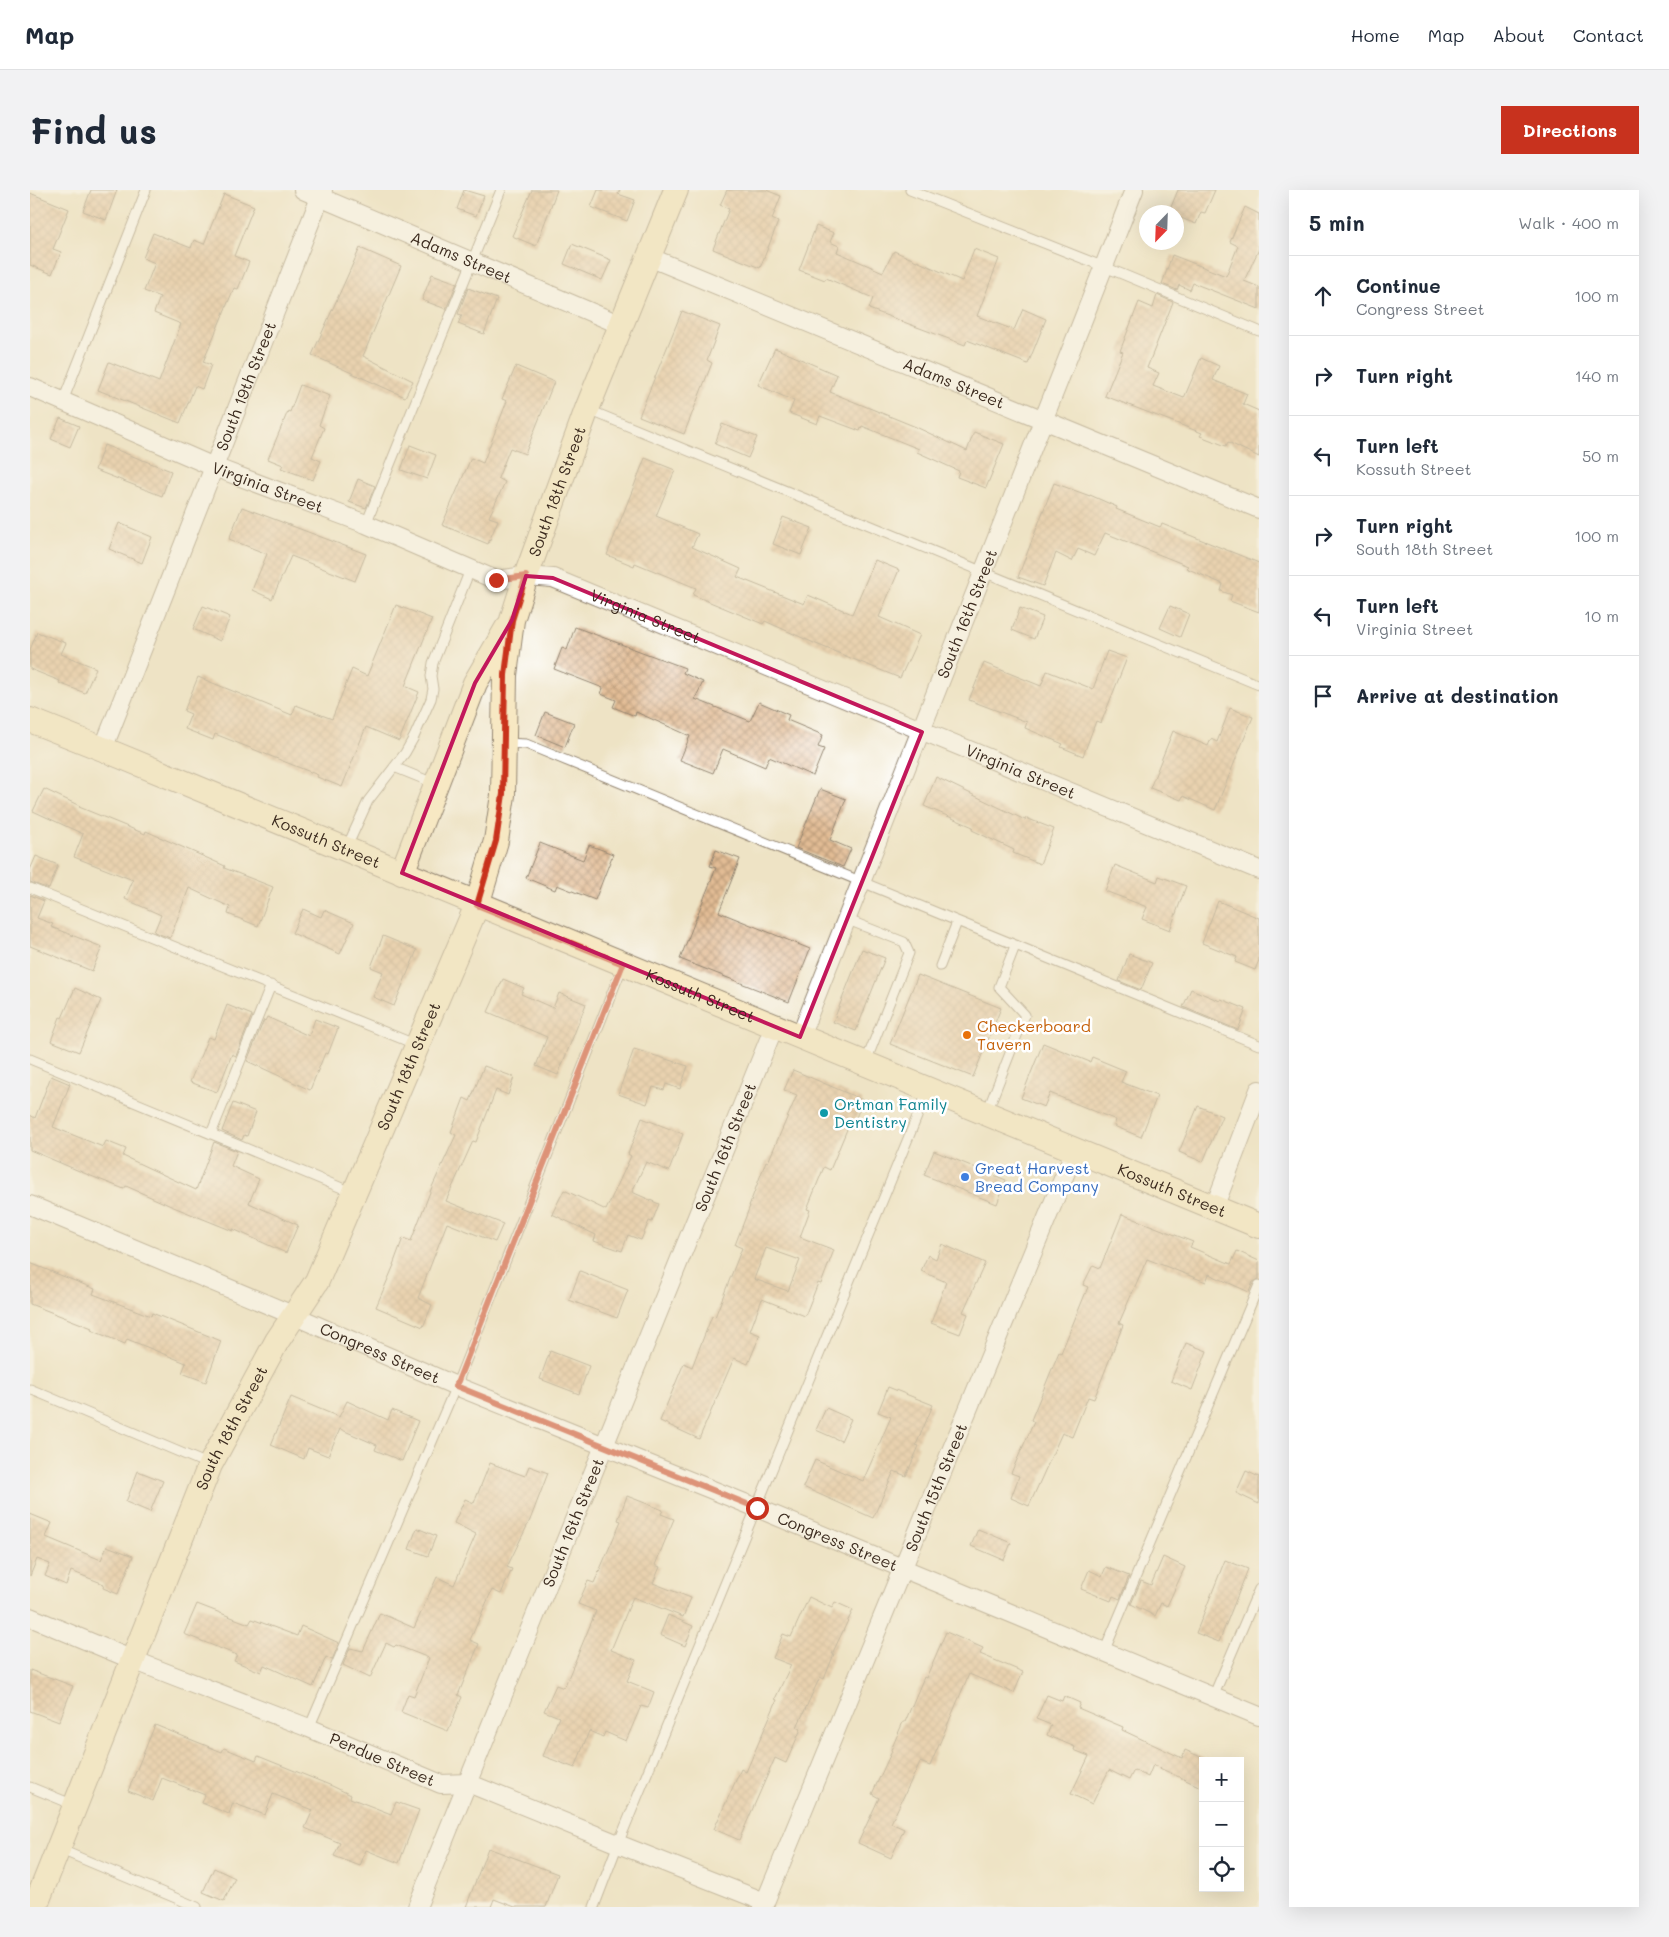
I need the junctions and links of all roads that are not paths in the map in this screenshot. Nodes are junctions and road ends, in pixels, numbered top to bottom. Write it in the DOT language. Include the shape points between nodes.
graph roads {
  1 [pos="146,190"];
  2 [pos="303,190"];
  3 [pos="501,190"];
  4 [pos="676,190"];
  5 [pos="910,190"];
  6 [pos="1134,190"];
  7 [pos="321,193"];
  8 [pos="649,257"];
  9 [pos="474,261"];
  10 [pos="1104,267"];
  11 [pos="621,325"];
  12 [pos="1259,331"];
  13 [pos="30,387"];
  14 [pos="63,401"];
  15 [pos="587,409"];
  16 [pos="1043,421"];
  17 [pos="214,467"];
  18 [pos="1259,509"];
  19 [pos="366,524"];
  20 [pos="470,570"];
  21 [pos="984,573"];
  22 [pos="526,576"];
  23 [pos="512,620"];
  24 [pos="1259,685"];
  25 [pos="30,720"];
  26 [pos="922,732"];
  27 [pos="503,743"];
  28 [pos="103,749"];
  29 [pos="394,768"];
  30 [pos="436,784"];
  31 [pos="346,849"];
  32 [pos="1259,870"];
  33 [pos="402,873"];
  34 [pos="862,883"];
  35 [pos="30,888"];
  36 [pos="477,905"];
  37 [pos="848,920"];
  38 [pos="957,922"];
  39 [pos="1015,946"];
  40 [pos="623,964"];
  41 [pos="940,966"];
  42 [pos="271,985"];
  43 [pos="774,1027"];
  44 [pos="800,1037"];
  45 [pos="417,1045"];
  46 [pos="1259,1045"];
  47 [pos="30,1059"];
  48 [pos="865,1064"];
  49 [pos="928,1090"];
  50 [pos="1259,1090"];
  51 [pos="986,1114"];
  52 [pos="211,1134"];
  53 [pos="1075,1150"];
  54 [pos="354,1193"];
  55 [pos="30,1205"];
  56 [pos="1214,1208"];
  57 [pos="1259,1226"];
  58 [pos="1259,1285"];
  59 [pos="295,1316"];
  60 [pos="456,1386"];
  61 [pos="30,1389"];
  62 [pos="604,1446"];
  63 [pos="210,1465"];
  64 [pos="757,1508"];
  65 [pos="903,1569"];
  66 [pos="1259,1589"];
  67 [pos="30,1617"];
  68 [pos="1104,1652"];
  69 [pos="134,1660"];
  70 [pos="1213,1697"];
  71 [pos="1259,1716"];
  72 [pos="309,1728"];
  73 [pos="468,1783"];
  74 [pos="30,1787"];
  75 [pos="74,1806"];
  76 [pos="618,1844"];
  77 [pos="59,1849"];
  78 [pos="764,1904"];
  79 [pos="35,1907"];
  80 [pos="197,1907"];
  81 [pos="417,1907"];
  82 [pos="594,1907"];
  1 -- 14 [label="lane"];
  2 -- 7 [label="street, Adams Street"];
  3 -- 9 [label="lane"];
  4 -- 8 [label="main road, South 18th Street"];
  5 -- 10 [label="lane"];
  6 -- 10 [label="street, South 16th Street"];
  7 -- 9 [label="street, Adams Street"];
  7 -- 17 [label="street, South 19th Street"];
  8 -- 11 [label="main road, South 18th Street"];
  8 -- 16 [label="street, Adams Street"];
  9 -- 11 [label="street, Adams Street"];
  9 -- 19 [label="lane"];
  10 -- 12 [label="lane"];
  10 -- 16 [label="street, South 16th Street"];
  11 -- 15 [label="main road, South 18th Street"];
  13 -- 14 [label="street, Virginia Street"];
  14 -- 17 [label="street, Virginia Street"];
  15 -- 21 [label="lane"];
  15 -- 22 [label="main road, South 18th Street"];
  16 -- 18 [label="street, Adams Street"];
  16 -- 21 [label="street, South 16th Street"];
  17 -- 19 [label="street, Virginia Street"];
  17 -- 28 [label="street, South 19th Street"];
  19 -- 20 [label="street, Virginia Street"];
  20 -- 22 [label="street, Virginia Street" via="496,580"];
  20 -- 29 [label="lane" via="434,663 431,699 405,753"];
  21 -- 24 [label="lane"];
  21 -- 26 [label="street, South 16th Street"];
  22 -- 23 [label="main road, South 18th Street"];
  22 -- 26 [label="street, Virginia Street" via="553,578"];
  23 -- 27 [label="main road, South 18th Street" via="505,675"];
  23 -- 30 [label="main road" via="474,683"];
  25 -- 28 [label="main road, Kossuth Street"];
  26 -- 32 [label="street, Virginia Street"];
  26 -- 34 [label="street, South 16th Street"];
  27 -- 34 [label="lane" via="526,744"];
  27 -- 36 [label="main road, South 18th Street" via="503,794 498,832"];
  28 -- 31 [label="main road, Kossuth Street"];
  29 -- 30 [label="lane"];
  29 -- 31 [label="lane" via="368,801"];
  30 -- 33 [label="main road"];
  31 -- 33 [label="main road, Kossuth Street"];
  33 -- 36 [label="main road, Kossuth Street"];
  34 -- 37 [label="street, South 16th Street"];
  34 -- 38 [label="lane"];
  35 -- 42 [label="lane"];
  36 -- 40 [label="main road, Kossuth Street"];
  36 -- 45 [label="main road, South 18th Street"];
  37 -- 44 [label="street, South 16th Street"];
  37 -- 48 [label="lane" via="904,942 909,953"];
  38 -- 39 [label="lane"];
  38 -- 41 [label="lane"];
  39 -- 46 [label="lane"];
  39 -- 51 [label="lane" via="998,987 1025,1015"];
  40 -- 43 [label="main road, Kossuth Street"];
  40 -- 60 [label="lane"];
  42 -- 45 [label="lane"];
  42 -- 52 [label="lane"];
  43 -- 44 [label="main road, Kossuth Street"];
  43 -- 62 [label="street, South 16th Street"];
  44 -- 48 [label="main road, Kossuth Street"];
  45 -- 54 [label="main road, South 18th Street"];
  47 -- 52 [label="lane"];
  48 -- 49 [label="main road, Kossuth Street"];
  49 -- 51 [label="main road, Kossuth Street"];
  49 -- 64 [label="lane"];
  50 -- 56 [label="street"];
  51 -- 53 [label="main road, Kossuth Street"];
  52 -- 54 [label="lane"];
  53 -- 56 [label="main road, Kossuth Street"];
  53 -- 65 [label="street, South 15th Street"];
  54 -- 59 [label="main road, South 18th Street" via="317,1281"];
  55 -- 59 [label="street, Congress Street"];
  56 -- 57 [label="main road, Kossuth Street"];
  58 -- 68 [label="lane"];
  59 -- 60 [label="street, Congress Street"];
  59 -- 63 [label="main road, South 18th Street" via="277,1341"];
  60 -- 62 [label="street, Congress Street"];
  60 -- 72 [label="lane"];
  61 -- 63 [label="lane"];
  62 -- 64 [label="street, Congress Street"];
  62 -- 73 [label="street, South 16th Street"];
  63 -- 69 [label="main road, South 18th Street"];
  64 -- 65 [label="street, Congress Street"];
  64 -- 76 [label="lane"];
  65 -- 68 [label="street, Congress Street"];
  65 -- 78 [label="street, South 15th Street"];
  66 -- 70 [label="lane"];
  67 -- 69 [label="street, Perdue Street"];
  68 -- 70 [label="street, Congress Street"];
  69 -- 72 [label="street, Perdue Street"];
  69 -- 75 [label="main road, South 18th Street"];
  70 -- 71 [label="street, Congress Street"];
  72 -- 73 [label="street, Perdue Street" via="441,1784"];
  73 -- 76 [label="street, Perdue Street"];
  73 -- 81 [label="street, South 16th Street"];
  74 -- 75 [label="lane"];
  75 -- 77 [label="main road, South 18th Street"];
  76 -- 78 [label="street, Perdue Street"];
  76 -- 82 [label="lane"];
  77 -- 79 [label="main road, South 18th Street"];
  77 -- 80 [label="lane"];
}
